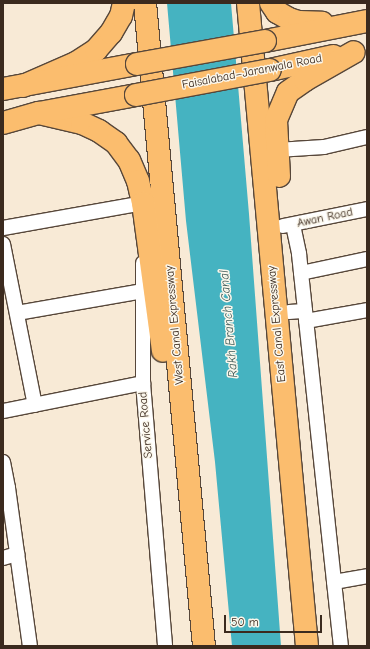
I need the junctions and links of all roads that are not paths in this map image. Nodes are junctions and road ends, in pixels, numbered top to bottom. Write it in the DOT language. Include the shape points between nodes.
graph roads {
  1 [pos="124,3"];
  2 [pos="145,3"];
  3 [pos="248,3"];
  4 [pos="274,6"];
  5 [pos="359,23"];
  6 [pos="361,50"];
  7 [pos="13,88"];
  8 [pos="38,114"];
  9 [pos="3,123"];
  10 [pos="367,137"];
  11 [pos="277,150"];
  12 [pos="143,203"];
  13 [pos="367,209"];
  14 [pos="288,226"];
  15 [pos="3,228"];
  16 [pos="3,244"];
  17 [pos="367,259"];
  18 [pos="302,273"];
  19 [pos="143,291"];
  20 [pos="367,310"];
  21 [pos="17,313"];
  22 [pos="300,314"];
  23 [pos="142,383"];
  24 [pos="35,405"];
  25 [pos="3,411"];
  26 [pos="3,462"];
  27 [pos="17,554"];
  28 [pos="3,558"];
  29 [pos="367,576"];
  30 [pos="334,582"];
  31 [pos="30,646"];
  32 [pos="165,646"];
  33 [pos="203,646"];
  34 [pos="307,646"];
  35 [pos="341,646"];
  1 -- 7 [label="main road" via="121,16 111,33 96,50 76,63"];
  2 -- 33 [label="main road, West Canal Expressway"];
  3 -- 34 [label="main road, East Canal Expressway"];
  4 -- 5 [label="main road" via="299,22"];
  5 -- 7 [label="main road, bridge"];
  6 -- 8 [label="main road, Faisalabad–Jaranwala Road, bridge"];
  6 -- 11 [label="main road" via="288,92 276,120"];
  8 -- 9 [label="main road, Faisalabad–Jaranwala Road"];
  8 -- 12 [label="main road" via="82,123 116,143 129,160 138,181"];
  10 -- 11 [label="street" via="324,147"];
  11 -- 14 [label="main road"];
  12 -- 15 [label="street"];
  12 -- 19 [label="street, Service Road"];
  12 -- 33 [label="main road"];
  13 -- 14 [label="street, Awan Road"];
  14 -- 18 [label="street"];
  14 -- 22 [label="main road"];
  16 -- 21 [label="street"];
  17 -- 18 [label="street"];
  18 -- 22 [label="street"];
  19 -- 21 [label="street"];
  19 -- 23 [label="street, Service Road"];
  20 -- 22 [label="street"];
  21 -- 24 [label="street"];
  22 -- 30 [label="street"];
  22 -- 34 [label="main road" via="288,329"];
  23 -- 24 [label="street"];
  23 -- 32 [label="street, Service Road"];
  24 -- 25 [label="street"];
  26 -- 27 [label="street"];
  27 -- 28 [label="street"];
  27 -- 31 [label="street"];
  29 -- 30 [label="street"];
  30 -- 35 [label="street"];
}
